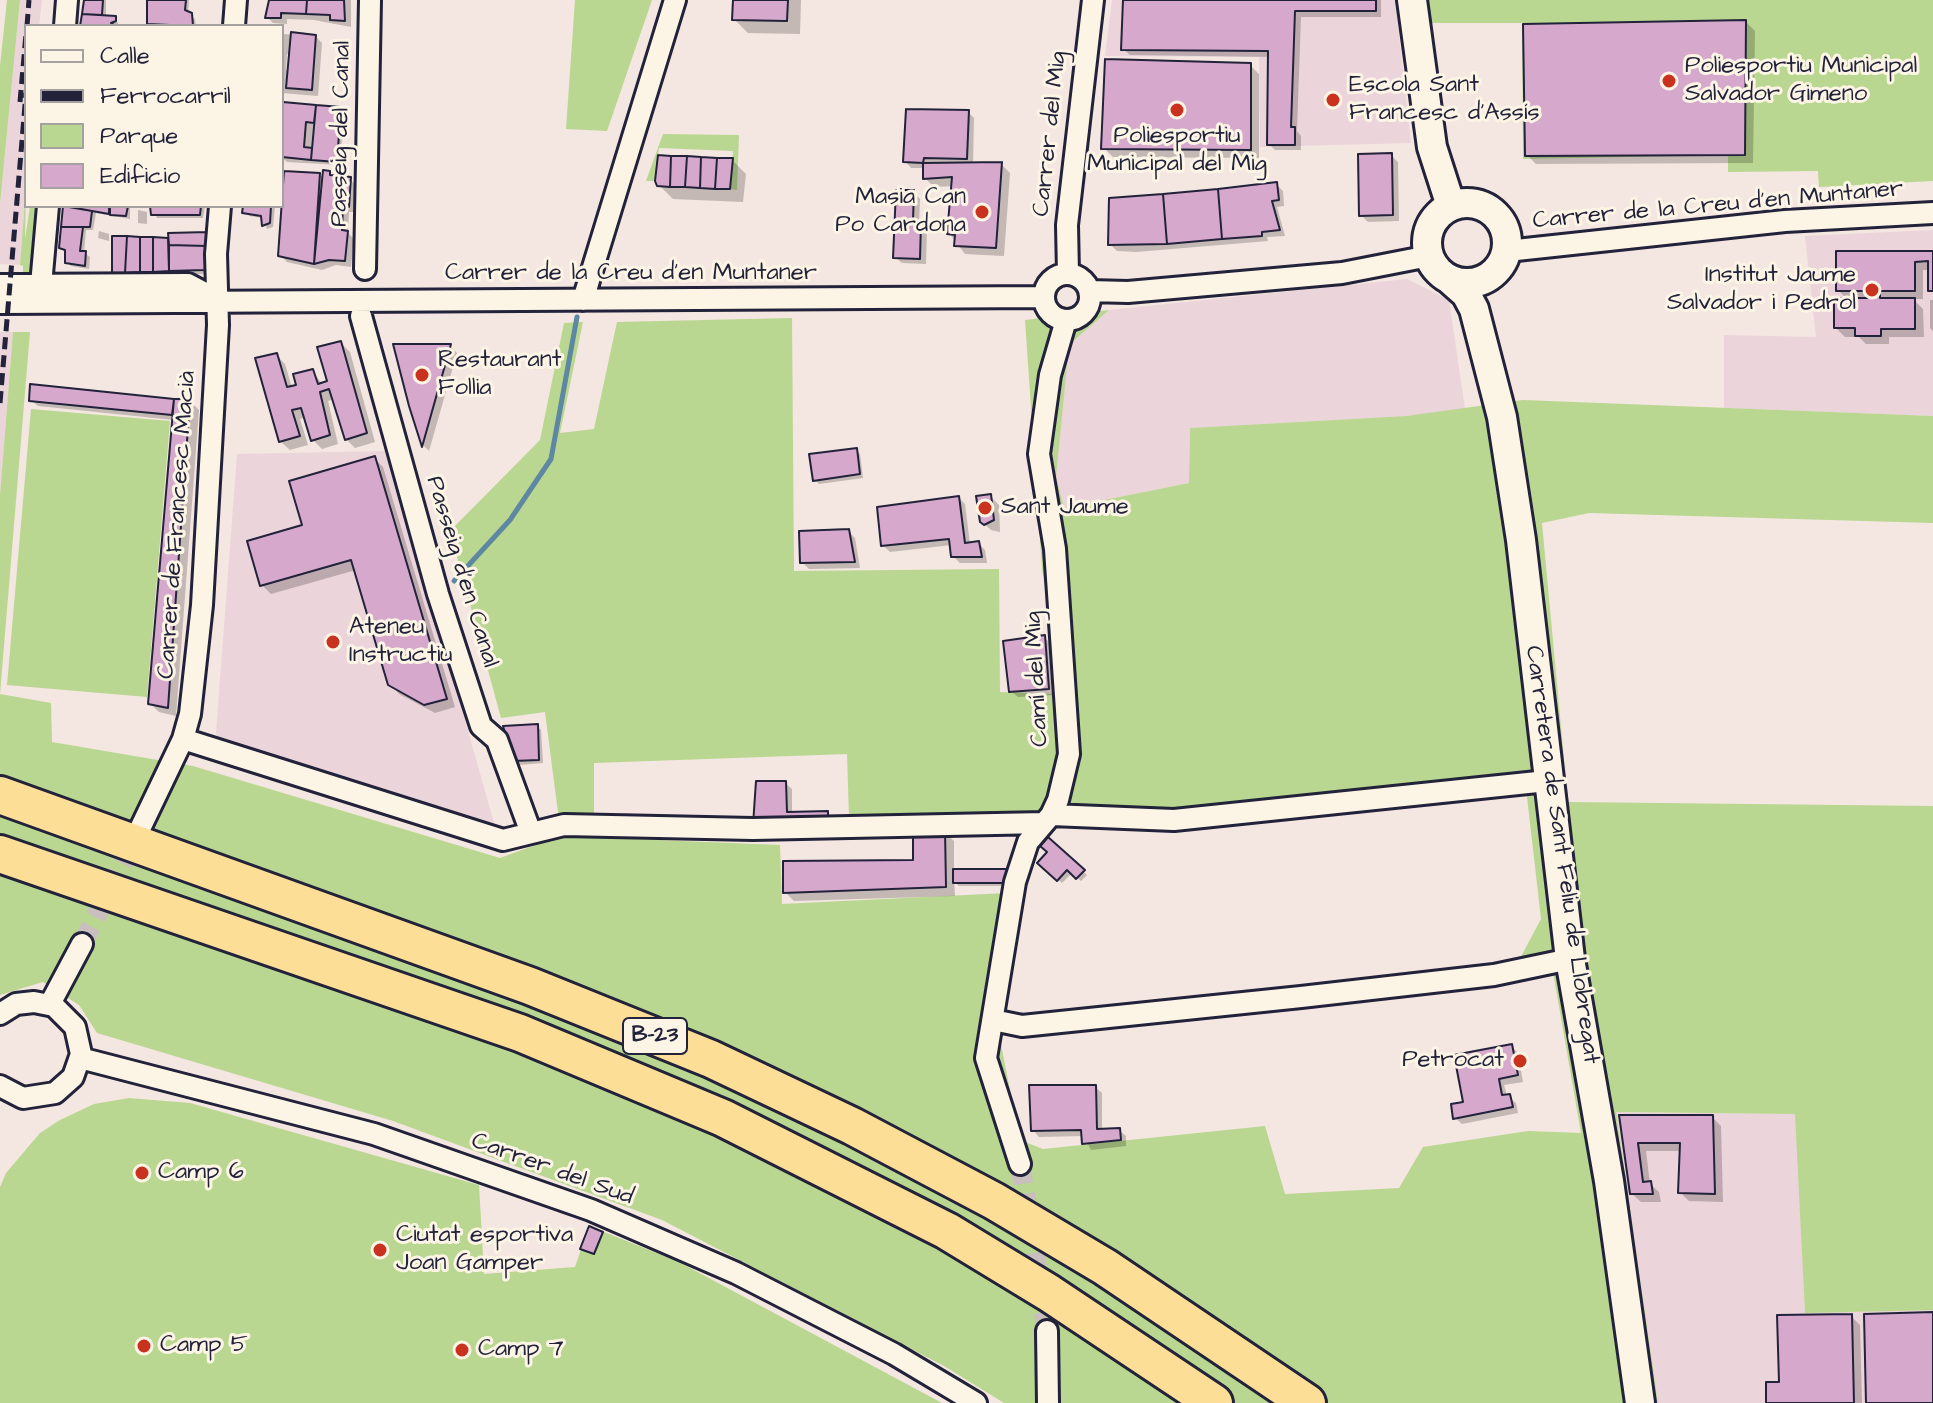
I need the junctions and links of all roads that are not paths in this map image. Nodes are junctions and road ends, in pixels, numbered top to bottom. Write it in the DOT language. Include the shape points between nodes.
graph roads {
  1 [pos="67,0"];
  2 [pos="236,0"];
  3 [pos="370,0"];
  4 [pos="675,0"];
  5 [pos="1093,0"];
  6 [pos="1412,0"];
  7 [pos="65,24"];
  8 [pos="234,24"];
  9 [pos="1451,206"];
  10 [pos="48,208"];
  11 [pos="220,208"];
  12 [pos="1933,213"];
  13 [pos="1507,251"];
  14 [pos="1429,256"];
  15 [pos="365,269"];
  16 [pos="1068,274"];
  17 [pos="1490,277"];
  18 [pos="1449,279"];
  19 [pos="0,285"];
  20 [pos="41,285"];
  21 [pos="1089,291"];
  22 [pos="1043,297"];
  23 [pos="218,300"];
  24 [pos="583,300"];
  25 [pos="0,303"];
  26 [pos="1474,309"];
  27 [pos="361,316"];
  28 [pos="1066,320"];
  29 [pos="183,739"];
  30 [pos="1547,781"];
  31 [pos="1,796"];
  32 [pos="1047,819"];
  33 [pos="531,833"];
  34 [pos="137,835"];
  35 [pos="0,854"];
  36 [pos="82,944"];
  37 [pos="1570,959"];
  38 [pos="50,1004"];
  39 [pos="0,1014"];
  40 [pos="993,1020"];
  41 [pos="80,1058"];
  42 [pos="3,1095"];
  43 [pos="1020,1164"];
  44 [pos="1047,1331"];
  45 [pos="976,1403"];
  46 [pos="1048,1403"];
  47 [pos="1214,1403"];
  48 [pos="1307,1403"];
  49 [pos="1640,1403"];
  1 -- 7 [label="street"];
  2 -- 8 [label="street"];
  3 -- 15 [label="street, Passeig del Canal"];
  4 -- 24 [label="street"];
  5 -- 16 [label="street, Carrer del Mig" via="1067,225"];
  6 -- 9 [label="street" via="1432,147"];
  9 -- 13 [label="street" via="1475,203 1492,212 1506,232"];
  9 -- 14 [label="street" via="1430,227"];
  10 -- 20 [label="street"];
  11 -- 23 [label="street, Carrer de Francesc Macià"];
  12 -- 13 [label="street, Carrer de la Creu d'en Muntaner" via="1785,221"];
  13 -- 17 [label="street"];
  14 -- 18 [label="street"];
  14 -- 21 [label="street" via="1342,273"];
  16 -- 21 [label="street" via="1077,276"];
  16 -- 22 [label="street" via="1049,282"];
  17 -- 18 [label="street" via="1467,284"];
  17 -- 26 [label="street"];
  18 -- 26 [label="street, Carretera de Sant Feliu de Llobregat"];
  19 -- 20 [label="street, Carrer de la Creu d'en Muntaner"];
  20 -- 23 [label="street, Carrer de la Creu d'en Muntaner" via="188,284"];
  21 -- 28 [label="street" via="1085,311"];
  22 -- 24 [label="street, Carrer de la Creu d'en Muntaner"];
  22 -- 28 [label="street" via="1048,311"];
  23 -- 24 [label="street, Carrer de la Creu d'en Muntaner"];
  23 -- 25 [label="street, Carrer de la Creu d'en Muntaner"];
  23 -- 29 [label="street, Carrer de Francesc Macià" via="202,605"];
  26 -- 30 [label="street, Carretera de Sant Feliu de Llobregat" via="1512,479"];
  27 -- 33 [label="street, Passeig d'en Canal" via="438,594 481,726 497,740"];
  28 -- 32 [label="street, Camí del Mig" via="1050,375 1039,454 1055,549 1069,731 1069,754"];
  29 -- 33 [label="street" via="503,840"];
  29 -- 34 [label="street, Carrer de Francesc Macià"];
  30 -- 32 [label="street" via="1174,820"];
  30 -- 37 [label="street, Carretera de Sant Feliu de Llobregat"];
  31 -- 48 [label="highway, B-23" via="530,986 711,1059 994,1201 1105,1267"];
  32 -- 33 [label="street" via="753,829 564,825"];
  32 -- 40 [label="street, Camí del Mig" via="1028,842 1015,882"];
  35 -- 47 [label="highway, B-23" via="490,1023 723,1118 947,1231"];
  36 -- 38 [label="street"];
  37 -- 40 [label="street" via="1494,975 1301,997 1022,1026"];
  37 -- 49 [label="street, Carretera de Sant Feliu de Llobregat"];
  38 -- 39 [label="street" via="16,1004"];
  38 -- 41 [label="street" via="75,1027"];
  40 -- 43 [label="street, Camí del Mig" via="986,1058"];
  41 -- 42 [label="street" via="73,1077 55,1093"];
  41 -- 45 [label="street, Carrer del Sud" via="374,1134 591,1210 736,1273 894,1354"];
  44 -- 46 [label="street"];
}
